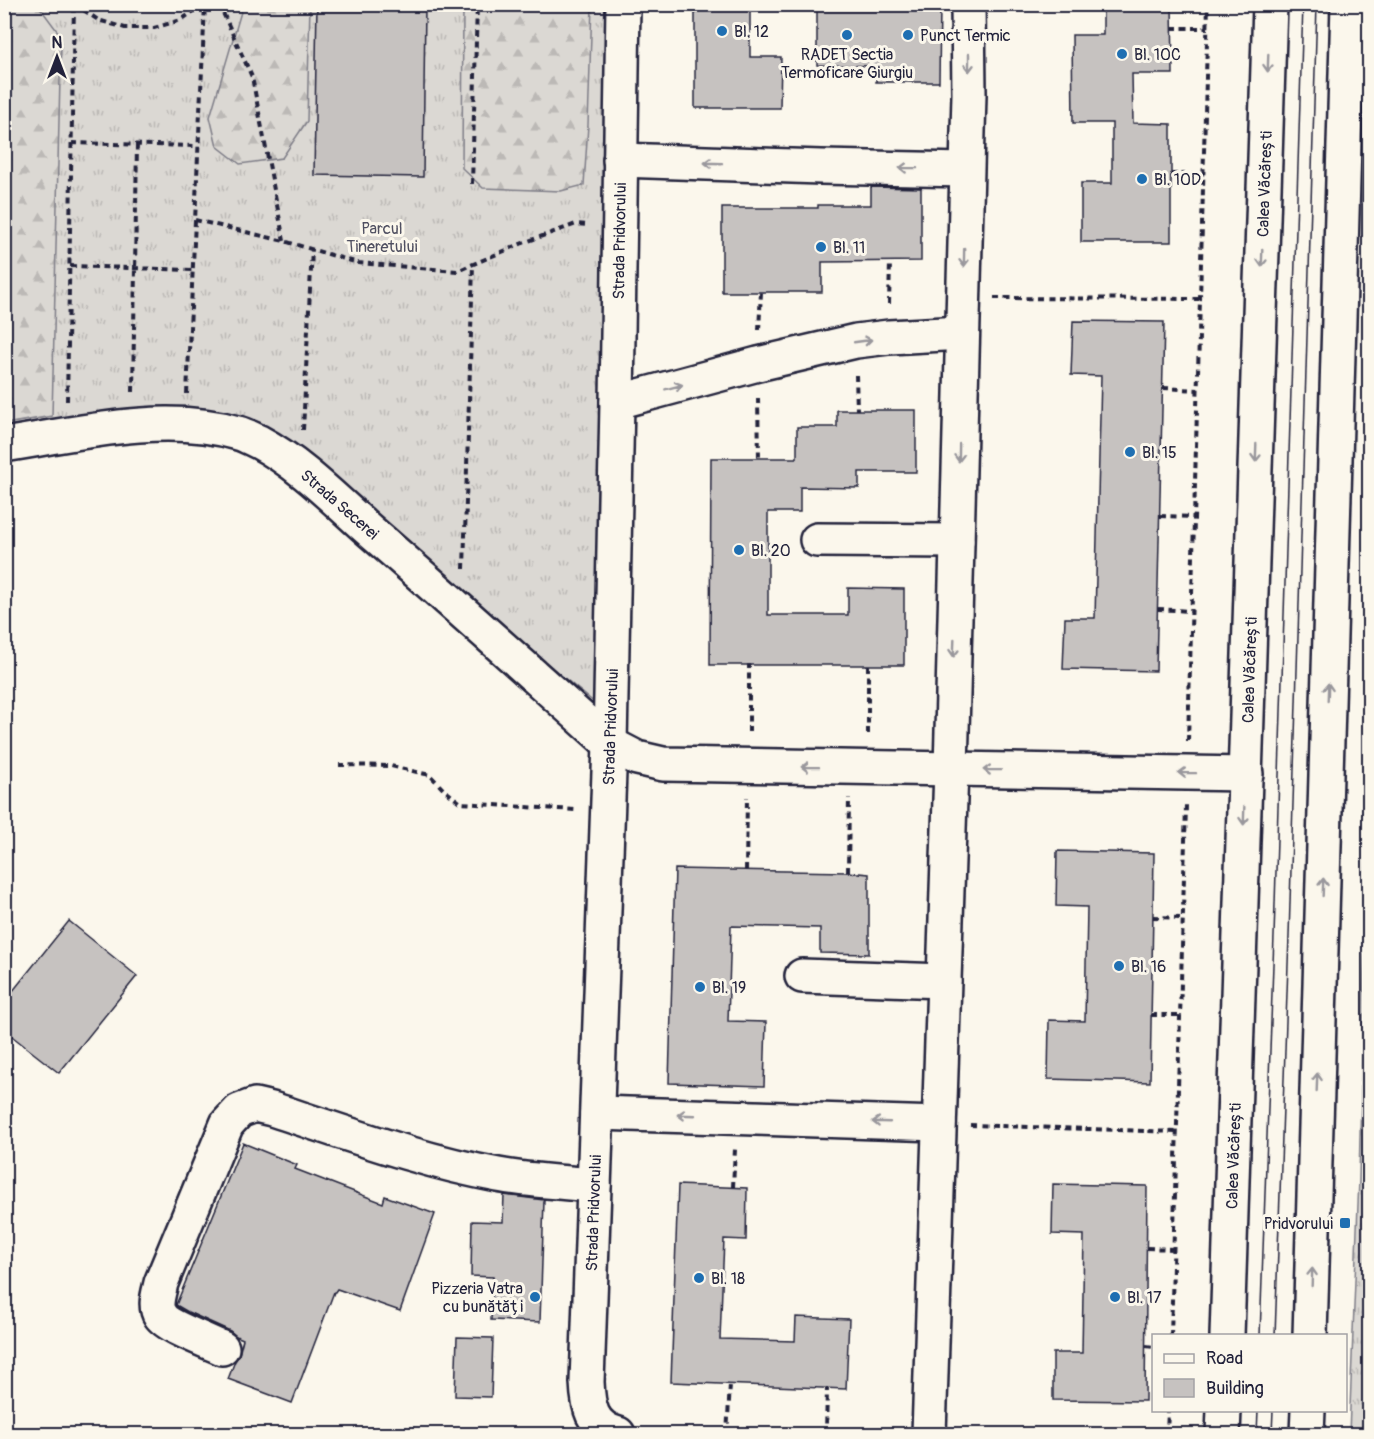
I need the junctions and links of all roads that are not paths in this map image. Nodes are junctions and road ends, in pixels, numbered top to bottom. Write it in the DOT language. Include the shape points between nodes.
graph roads {
  1 [pos="623,4"];
  2 [pos="968,4"];
  3 [pos="1270,4"];
  4 [pos="1348,4"];
  5 [pos="620,160"];
  6 [pos="966,170"];
  7 [pos="962,333"];
  8 [pos="617,402"];
  9 [pos="4,445"];
  10 [pos="817,540"];
  11 [pos="957,541"];
  12 [pos="610,744"];
  13 [pos="951,770"];
  14 [pos="1246,774"];
  15 [pos="802,976"];
  16 [pos="944,981"];
  17 [pos="597,1113"];
  18 [pos="939,1124"];
  19 [pos="594,1185"];
  20 [pos="1227,1334"];
  21 [pos="1310,1334"];
  22 [pos="222,1348"];
  23 [pos="1224,1412"];
  24 [pos="1308,1412"];
  25 [pos="618,1434"];
  26 [pos="929,1434"];
  27 [pos="1223,1434"];
  28 [pos="1307,1434"];
  1 -- 5 [label="street, Strada Pridvorului"];
  2 -- 6 [label="street, one-way"];
  3 -- 14 [label="street, Calea Văcărești, one-way"];
  21 -- 4 [label="street, one-way"];
  6 -- 5 [label="street, one-way"];
  5 -- 8 [label="street, Strada Pridvorului"];
  6 -- 7 [label="street, one-way"];
  8 -- 7 [label="street, one-way" via="856,341"];
  7 -- 11 [label="street, one-way"];
  8 -- 12 [label="street, Strada Pridvorului"];
  9 -- 12 [label="street, Strada Secerei" via="132,426 185,425 241,433 300,470"];
  10 -- 11 [label="street"];
  11 -- 13 [label="street, one-way"];
  13 -- 12 [label="street, Strada Secerei, one-way" via="663,764 637,758"];
  12 -- 17 [label="street, Strada Pridvorului"];
  14 -- 13 [label="street, Strada Secerei, one-way"];
  13 -- 16 [label="street"];
  14 -- 20 [label="street, Calea Văcărești, one-way"];
  15 -- 16 [label="street"];
  16 -- 18 [label="street"];
  18 -- 17 [label="street, one-way"];
  17 -- 19 [label="street, Strada Pridvorului"];
  18 -- 26 [label="street"];
  19 -- 22 [label="street" via="498,1175 418,1156 272,1109 255,1105 239,1111 227,1124 212,1158 157,1300 159,1314 168,1323"];
  19 -- 25 [label="street, Strada Pridvorului" via="588,1400 592,1416 600,1426"];
  23 -- 27 [label="street"];
  24 -- 28 [label="street"];
}
